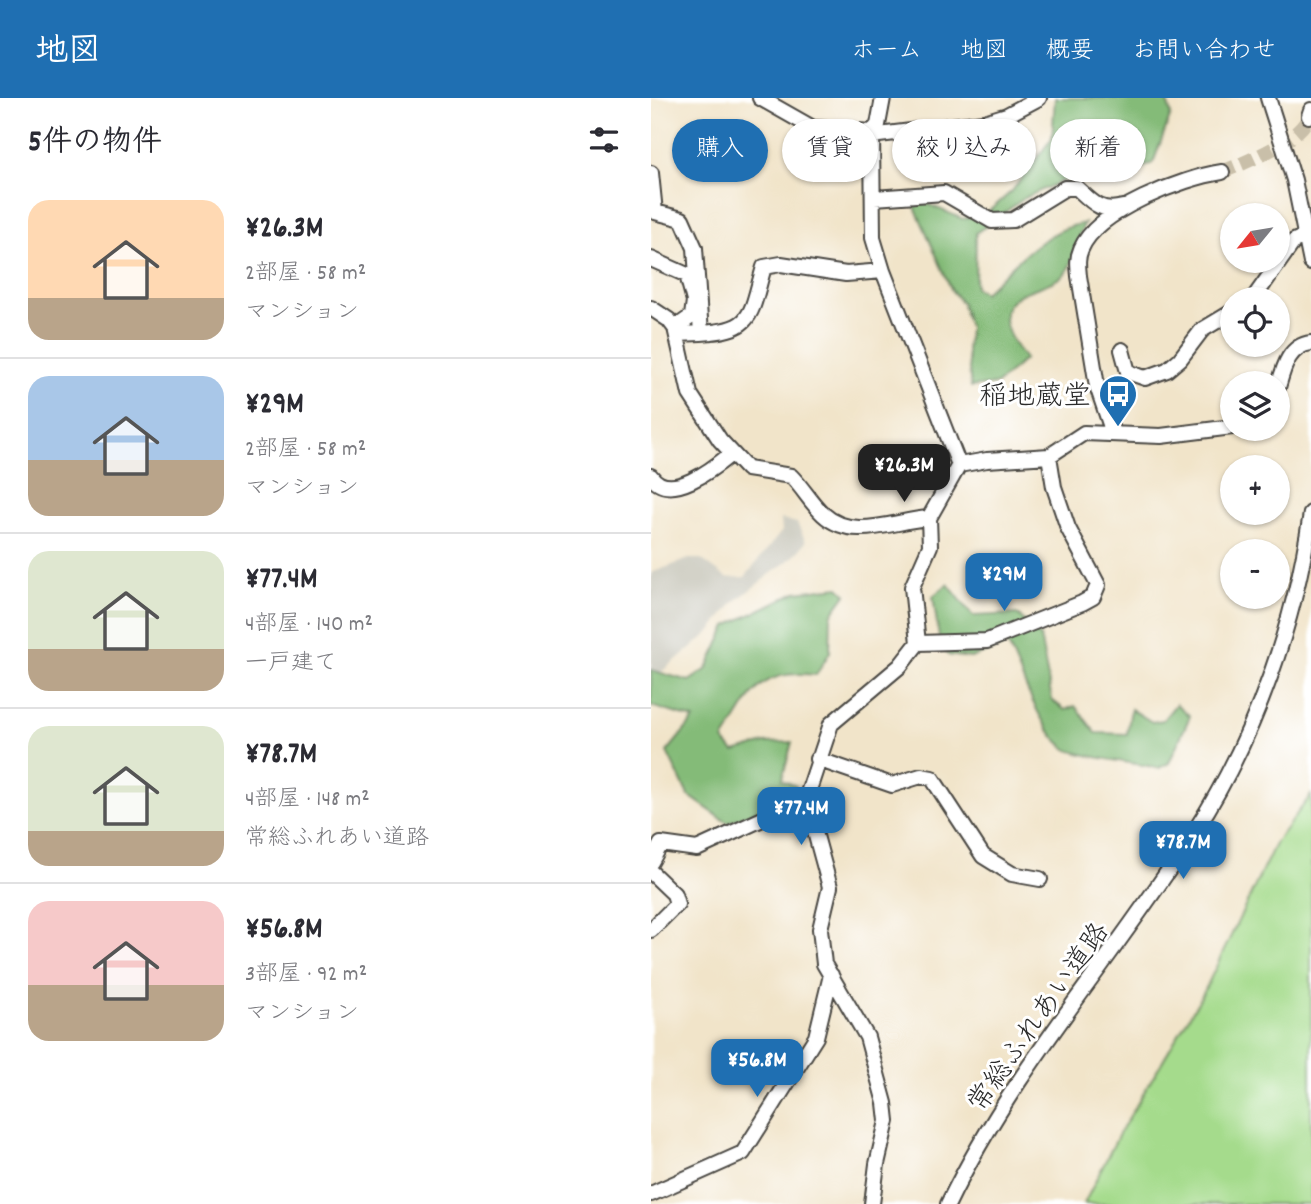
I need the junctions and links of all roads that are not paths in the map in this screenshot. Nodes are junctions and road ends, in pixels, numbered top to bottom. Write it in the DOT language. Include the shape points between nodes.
graph roads {
  1 [pos="760,98"];
  2 [pos="883,98"];
  3 [pos="1039,98"];
  4 [pos="1268,98"];
  5 [pos="797,119"];
  6 [pos="878,125"];
  7 [pos="878,133"];
  8 [pos="1221,172"];
  9 [pos="651,173"];
  10 [pos="874,182"];
  11 [pos="874,198"];
  12 [pos="1124,207"];
  13 [pos="653,208"];
  14 [pos="1307,235"];
  15 [pos="651,259"];
  16 [pos="1311,263"];
  17 [pos="883,271"];
  18 [pos="1261,287"];
  19 [pos="651,308"];
  20 [pos="1220,319"];
  21 [pos="676,331"];
  22 [pos="701,333"];
  23 [pos="1311,343"];
  24 [pos="1122,350"];
  25 [pos="1284,371"];
  26 [pos="1220,429"];
  27 [pos="1113,432"];
  28 [pos="731,454"];
  29 [pos="1049,456"];
  30 [pos="959,465"];
  31 [pos="651,475"];
  32 [pos="1311,513"];
  33 [pos="929,518"];
  34 [pos="918,643"];
  35 [pos="817,760"];
  36 [pos="806,799"];
  37 [pos="651,862"];
  38 [pos="651,872"];
  39 [pos="1040,878"];
  40 [pos="651,930"];
  41 [pos="831,975"];
  42 [pos="651,1194"];
  43 [pos="872,1204"];
  44 [pos="948,1204"];
  1 -- 5 [label="street"];
  2 -- 6 [label="street"];
  3 -- 7 [label="street" via="1007,116 984,122"];
  4 -- 14 [label="street"];
  8 -- 12 [label="street" via="1191,177"];
  9 -- 13 [label="street"];
  10 -- 11 [label="street"];
  11 -- 12 [label="street" via="944,193 992,221 1013,220 1065,188 1077,188 1095,206 1108,211"];
  11 -- 17 [label="street" via="873,237"];
  12 -- 27 [label="street" via="1092,234 1078,260 1097,386"];
  13 -- 22 [label="street" via="682,219 695,247"];
  14 -- 16 [label="street"];
  14 -- 18 [label="street" via="1294,241"];
  15 -- 21 [label="street" via="687,275 694,301 692,316"];
  17 -- 22 [label="street" via="846,274 781,264 764,267 746,321 730,331"];
  17 -- 30 [label="street"];
  19 -- 21 [label="street"];
  20 -- 24 [label="street" via="1202,330 1167,370 1145,378 1128,372"];
  21 -- 22 [label="street"];
  21 -- 28 [label="street" via="694,401"];
  23 -- 25 [label="street" via="1291,353"];
  26 -- 27 [label="street" via="1161,436"];
  27 -- 29 [label="street" via="1084,433"];
  28 -- 31 [label="street" via="701,476 671,486 661,485"];
  28 -- 33 [label="street" via="752,471 791,476 825,517 839,525 879,528"];
  29 -- 30 [label="street"];
  29 -- 34 [label="street" via="1068,528 1098,585 1093,597 987,641"];
  30 -- 33 [label="street"];
  32 -- 44 [label="street, 常総ふれあい道路" via="1285,633 1227,773 1198,827 985,1134"];
  33 -- 34 [label="street" via="930,546 912,587"];
  34 -- 35 [label="street" via="900,666 831,724"];
  35 -- 36 [label="street"];
  35 -- 39 [label="street" via="892,785 921,776 932,778 983,856 1011,874"];
  36 -- 37 [label="street" via="697,849 661,844"];
  36 -- 41 [label="street" via="830,887 820,929 824,964"];
  38 -- 40 [label="street" via="674,894 677,904"];
  41 -- 42 [label="street" via="816,1037 743,1153"];
  41 -- 43 [label="street" via="867,1037 885,1103 887,1121"];
}
